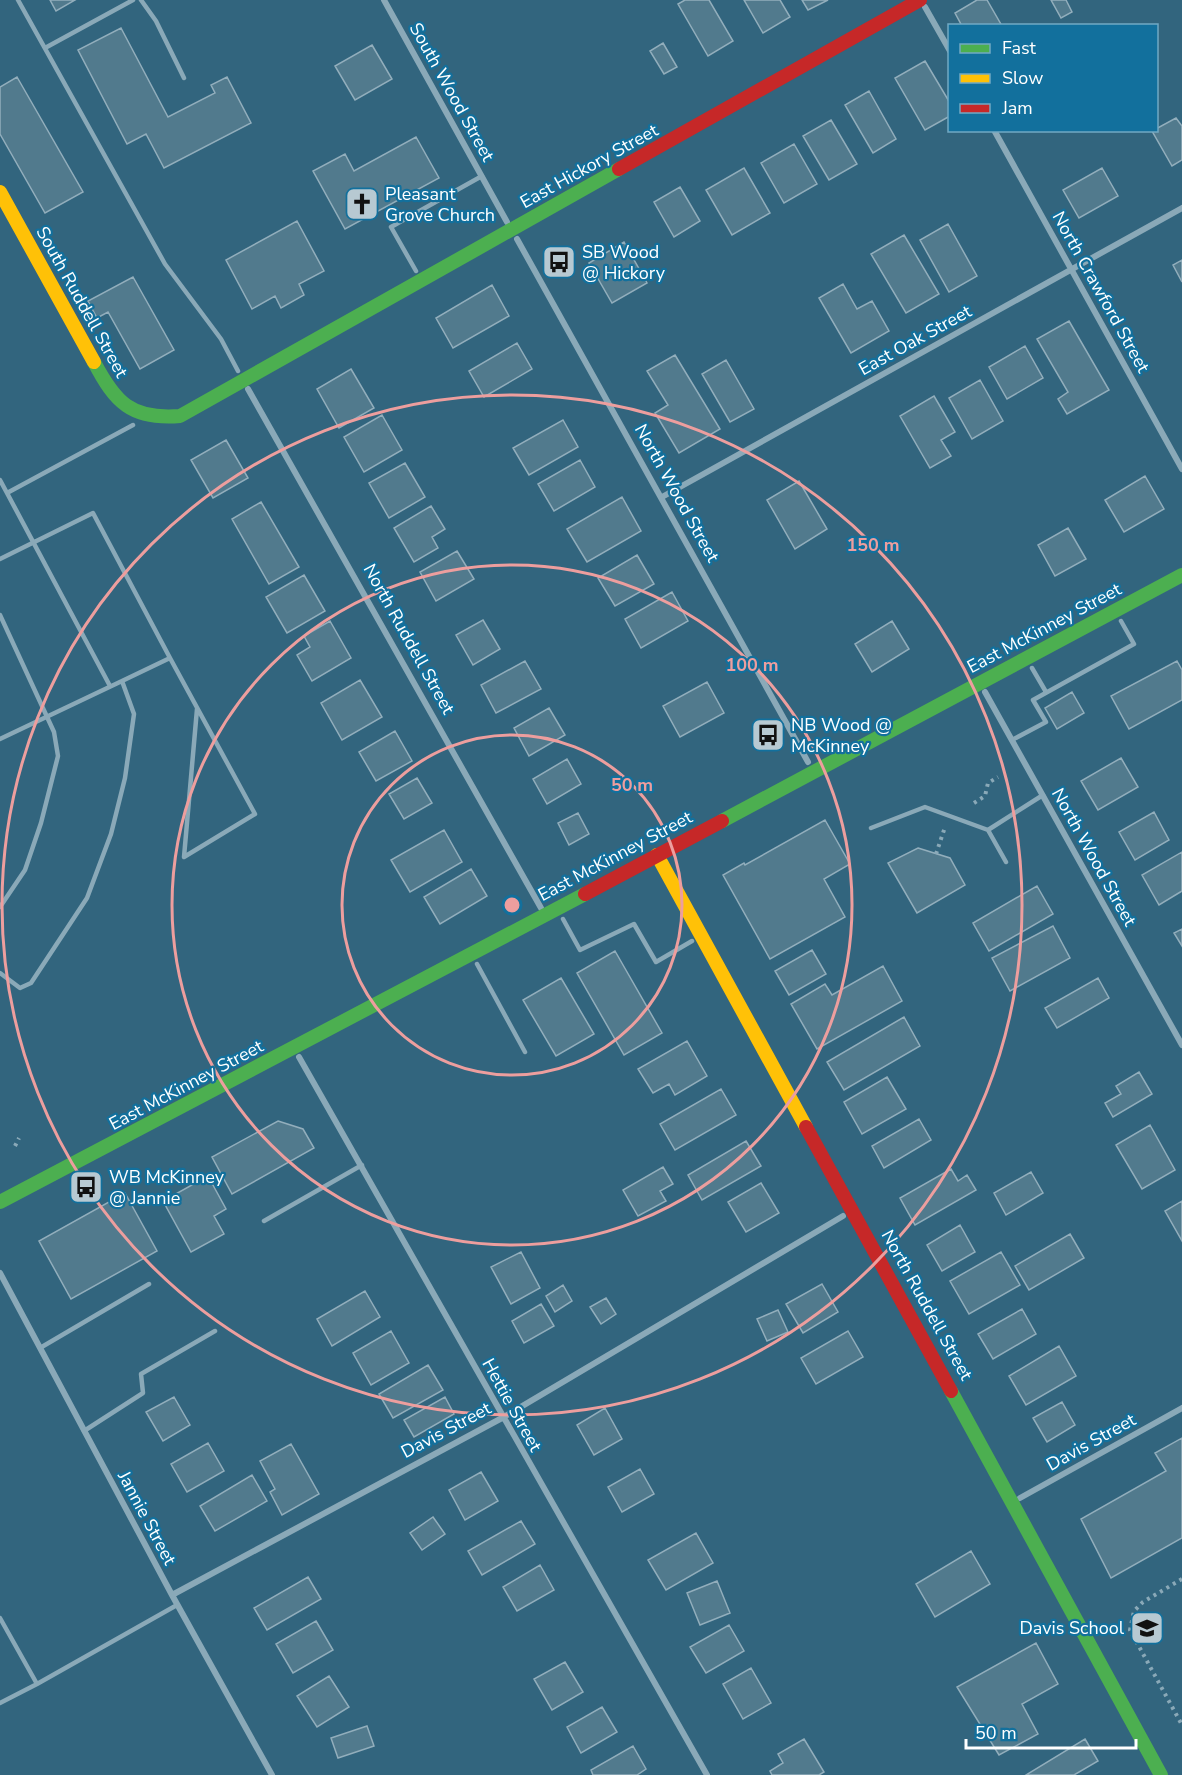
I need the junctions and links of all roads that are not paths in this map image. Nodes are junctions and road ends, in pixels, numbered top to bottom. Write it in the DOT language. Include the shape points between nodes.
graph roads {
  1 [pos="18,0"];
  2 [pos="133,0"];
  3 [pos="141,0"];
  4 [pos="384,0"];
  5 [pos="920,0"];
  6 [pos="45,48"];
  7 [pos="948,48"];
  8 [pos="184,78"];
  9 [pos="995,132"];
  10 [pos="482,176"];
  11 [pos="0,192"];
  12 [pos="1182,208"];
  13 [pos="512,230"];
  14 [pos="1072,271"];
  15 [pos="421,281"];
  16 [pos="244,381"];
  17 [pos="140,415"];
  18 [pos="1182,469"];
  19 [pos="0,480"];
  20 [pos="8,494"];
  21 [pos="662,497"];
  22 [pos="33,543"];
  23 [pos="0,560"];
  24 [pos="1182,575"];
  25 [pos="1116,611"];
  26 [pos="0,615"];
  27 [pos="170,658"];
  28 [pos="1027,659"];
  29 [pos="122,681"];
  30 [pos="980,683"];
  31 [pos="110,686"];
  32 [pos="1046,692"];
  33 [pos="197,709"];
  34 [pos="47,717"];
  35 [pos="0,739"];
  36 [pos="1012,740"];
  37 [pos="813,772"];
  38 [pos="1043,795"];
  39 [pos="871,828"];
  40 [pos="988,830"];
  41 [pos="657,855"];
  42 [pos="1006,862"];
  43 [pos="0,907"];
  44 [pos="550,910"];
  45 [pos="702,936"];
  46 [pos="471,953"];
  47 [pos="0,973"];
  48 [pos="1182,1045"];
  49 [pos="294,1049"];
  50 [pos="525,1052"];
  51 [pos="362,1165"];
  52 [pos="4,1197"];
  53 [pos="854,1210"];
  54 [pos="264,1221"];
  55 [pos="0,1273"];
  56 [pos="150,1284"];
  57 [pos="214,1331"];
  58 [pos="40,1348"];
  59 [pos="1182,1408"];
  60 [pos="502,1418"];
  61 [pos="84,1431"];
  62 [pos="1014,1502"];
  63 [pos="172,1595"];
  64 [pos="177,1605"];
  65 [pos="0,1618"];
  66 [pos="37,1684"];
  67 [pos="0,1703"];
  68 [pos="272,1775"];
  69 [pos="707,1775"];
  70 [pos="1161,1775"];
  1 -- 6 [label="lane"];
  2 -- 6 [label="lane"];
  3 -- 8 [label="lane"];
  4 -- 10 [label="street, South Wood Street"];
  5 -- 7 [label="street"];
  5 -- 13 [label="street, East Hickory Street"];
  6 -- 16 [label="lane" via="165,264 221,339"];
  9 -- 14 [label="street, North Crawford Street"];
  10 -- 13 [label="street, South Wood Street"];
  10 -- 15 [label="lane" via="391,227"];
  11 -- 17 [label="street, South Ruddell Street" via="109,390 122,405"];
  12 -- 14 [label="street, East Oak Street"];
  13 -- 15 [label="street, East Hickory Street"];
  13 -- 21 [label="street, North Wood Street"];
  14 -- 18 [label="street, North Crawford Street"];
  14 -- 21 [label="street, East Oak Street"];
  15 -- 16 [label="street, East Hickory Street"];
  16 -- 17 [label="street" via="180,416 160,419"];
  16 -- 44 [label="street, North Ruddell Street"];
  17 -- 20 [label="lane" via="134,425"];
  19 -- 20 [label="lane"];
  20 -- 22 [label="lane"];
  21 -- 37 [label="street, North Wood Street"];
  22 -- 23 [label="lane"];
  22 -- 27 [label="lane" via="93,513"];
  22 -- 31 [label="lane"];
  24 -- 25 [label="street, East McKinney Street"];
  25 -- 28 [label="street, East McKinney Street"];
  25 -- 32 [label="lane" via="1134,644"];
  26 -- 34 [label="lane"];
  27 -- 29 [label="lane"];
  27 -- 33 [label="lane"];
  28 -- 30 [label="street, East McKinney Street"];
  28 -- 32 [label="lane"];
  29 -- 31 [label="lane"];
  29 -- 47 [label="lane" via="134,711 128,757 111,834 93,887 31,983 20,988"];
  30 -- 36 [label="street, North Wood Street"];
  30 -- 37 [label="street, East McKinney Street"];
  31 -- 34 [label="lane"];
  32 -- 36 [label="lane" via="1033,699 1046,722"];
  33 -- 33 [label="lane" via="255,814 184,857 195,732"];
  34 -- 35 [label="lane"];
  34 -- 43 [label="lane" via="58,748 53,783 25,870"];
  36 -- 38 [label="street, North Wood Street"];
  37 -- 41 [label="street, East McKinney Street"];
  38 -- 40 [label="lane"];
  38 -- 48 [label="street, North Wood Street"];
  39 -- 40 [label="lane" via="926,807"];
  40 -- 42 [label="lane"];
  41 -- 44 [label="street, East McKinney Street"];
  41 -- 45 [label="street, North Ruddell Street"];
  44 -- 45 [label="lane" via="580,950 634,924 656,962"];
  44 -- 46 [label="street, East McKinney Street"];
  45 -- 53 [label="street, North Ruddell Street"];
  46 -- 49 [label="street, East McKinney Street"];
  46 -- 50 [label="lane"];
  49 -- 51 [label="street, Hettie Street"];
  49 -- 52 [label="street, East McKinney Street"];
  51 -- 54 [label="lane"];
  51 -- 60 [label="street, Hettie Street"];
  53 -- 60 [label="street, Davis Street"];
  53 -- 62 [label="street, North Ruddell Street"];
  55 -- 58 [label="street, Jannie Street"];
  56 -- 58 [label="lane"];
  57 -- 61 [label="lane" via="141,1374 143,1393"];
  58 -- 61 [label="street, Jannie Street"];
  59 -- 62 [label="street, Davis Street"];
  60 -- 63 [label="street, Davis Street"];
  60 -- 69 [label="street, Hettie Street"];
  61 -- 63 [label="street, Jannie Street"];
  62 -- 70 [label="street, North Ruddell Street"];
  63 -- 64 [label="street, Jannie Street"];
  64 -- 66 [label="lane"];
  64 -- 68 [label="street, Jannie Street"];
  65 -- 66 [label="lane"];
  66 -- 67 [label="lane"];
}
